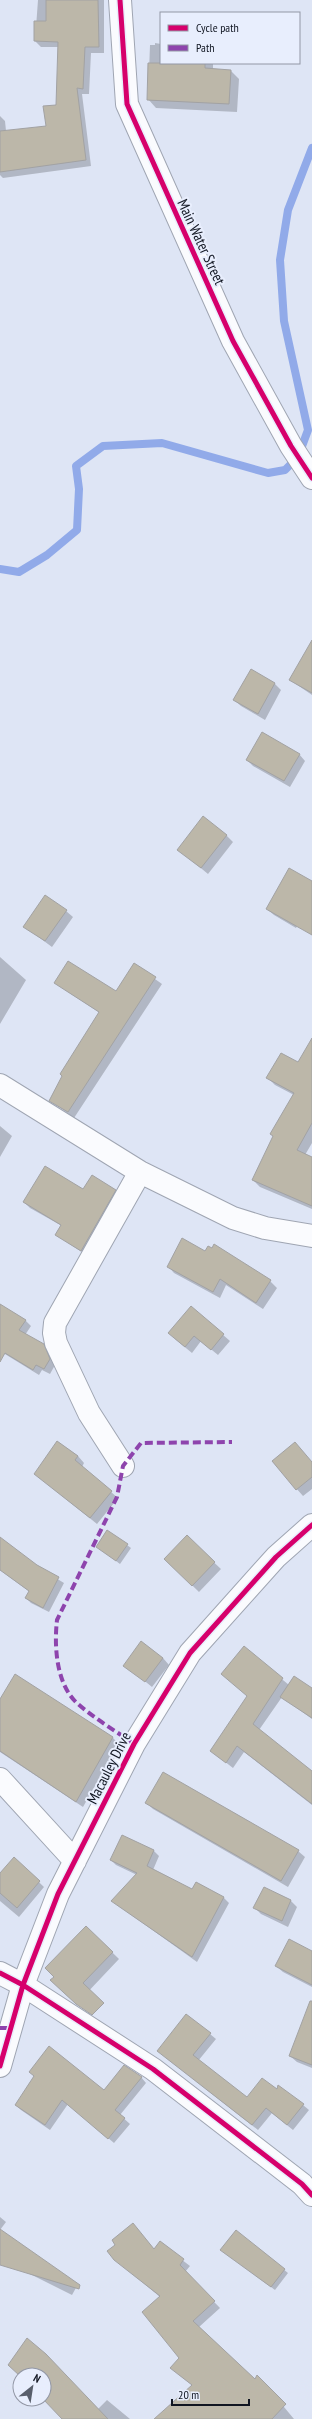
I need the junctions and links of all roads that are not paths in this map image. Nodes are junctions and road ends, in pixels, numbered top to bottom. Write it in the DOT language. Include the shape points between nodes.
graph roads {
  1 [pos="120,0"];
  2 [pos="312,478"];
  3 [pos="0,1085"];
  4 [pos="140,1172"];
  5 [pos="312,1236"];
  6 [pos="123,1466"];
  7 [pos="312,1525"];
  8 [pos="0,1779"];
  9 [pos="75,1861"];
  10 [pos="0,1973"];
  11 [pos="23,1985"];
  12 [pos="0,2066"];
  13 [pos="312,2196"];
  1 -- 2 [label="street, Main Water Street" via="127,104 233,341 291,446"];
  3 -- 4 [label="street"];
  4 -- 5 [label="street" via="233,1218 265,1228"];
  4 -- 6 [label="street" via="55,1323 54,1333 56,1343 89,1413"];
  7 -- 9 [label="street, Macauley Drive" via="276,1557 190,1653 134,1744"];
  8 -- 9 [label="street"];
  9 -- 11 [label="street, Macauley Drive" via="58,1894"];
  10 -- 11 [label="street"];
  11 -- 12 [label="street, Macauley Drive"];
  11 -- 13 [label="street" via="153,2069 302,2184"];
}
